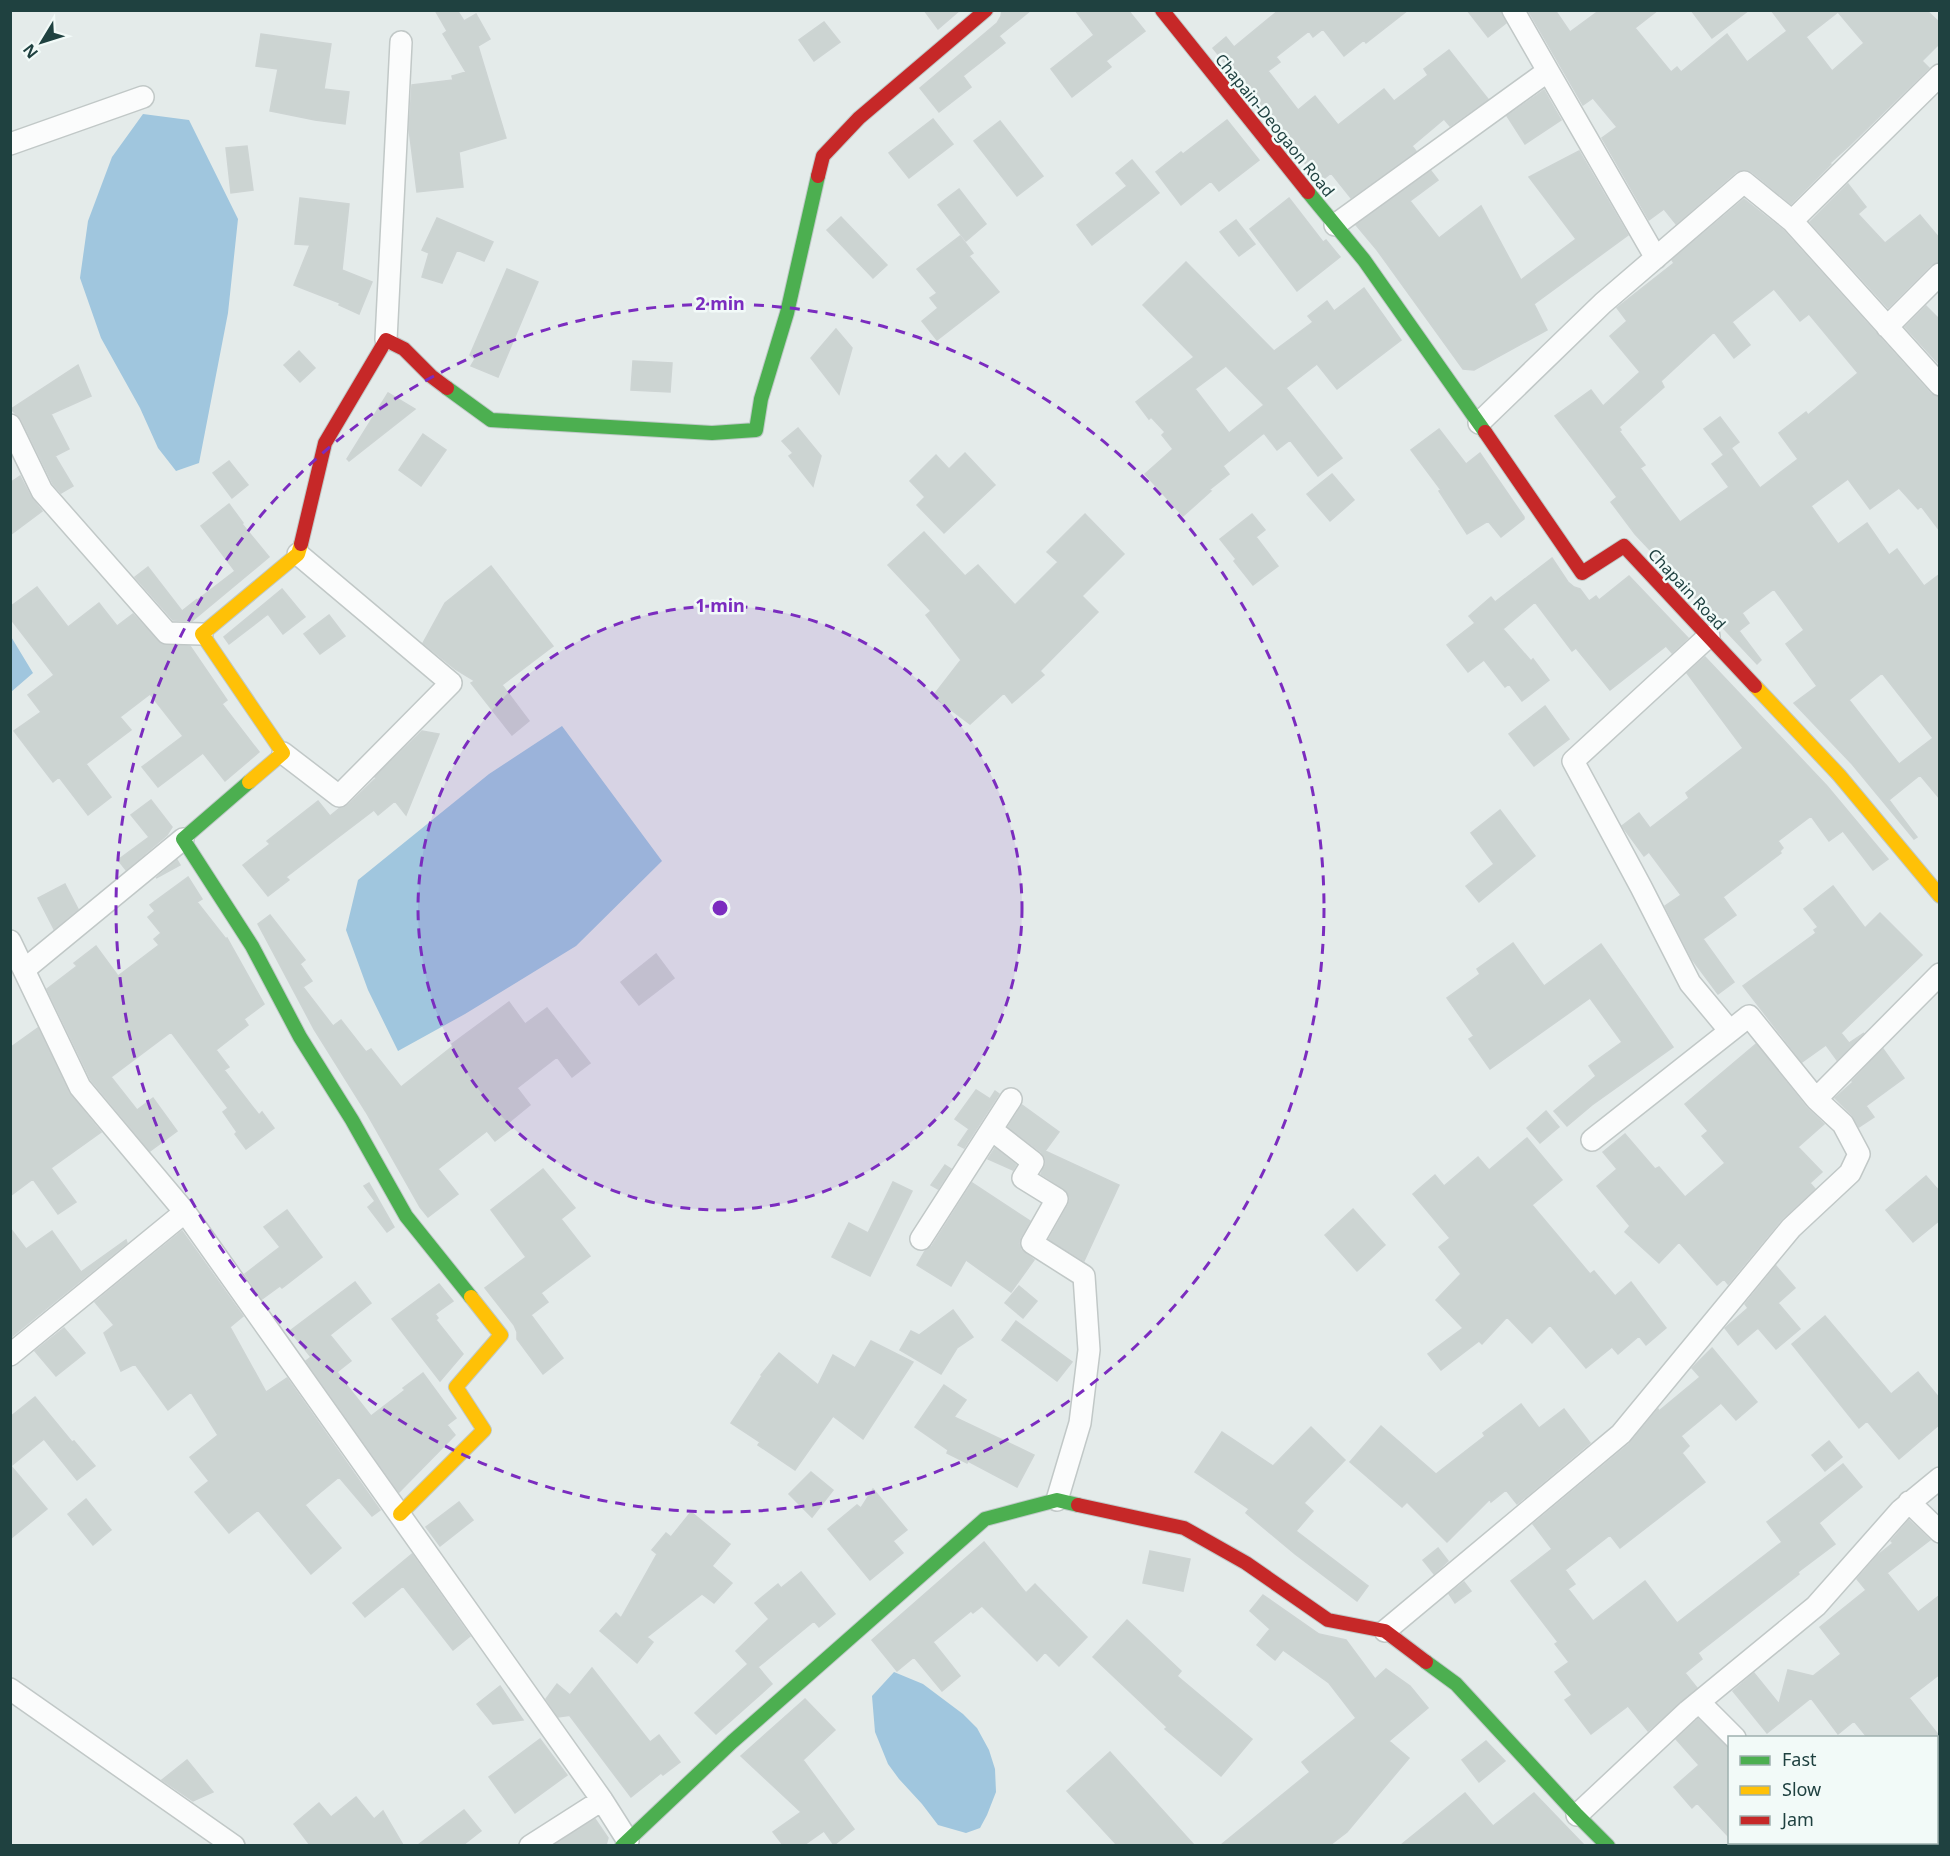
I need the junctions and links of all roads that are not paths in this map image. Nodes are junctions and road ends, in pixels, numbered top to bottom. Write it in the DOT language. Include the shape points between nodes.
graph roads {
  1 [pos="987,10"];
  2 [pos="1162,10"];
  3 [pos="1513,10"];
  4 [pos="400,42"];
  5 [pos="1548,71"];
  6 [pos="1940,75"];
  7 [pos="143,97"];
  8 [pos="10,144"];
  9 [pos="1792,221"];
  10 [pos="1335,225"];
  11 [pos="1656,258"];
  12 [pos="1364,260"];
  13 [pos="1940,274"];
  14 [pos="1887,327"];
  15 [pos="386,340"];
  16 [pos="1940,385"];
  17 [pos="1479,423"];
  18 [pos="10,425"];
  19 [pos="298,554"];
  20 [pos="201,634"];
  21 [pos="1709,636"];
  22 [pos="283,753"];
  23 [pos="183,839"];
  24 [pos="1940,896"];
  25 [pos="10,940"];
  26 [pos="25,969"];
  27 [pos="1940,974"];
  28 [pos="1730,1031"];
  29 [pos="1011,1099"];
  30 [pos="1816,1099"];
  31 [pos="992,1130"];
  32 [pos="1592,1140"];
  33 [pos="185,1212"];
  34 [pos="921,1239"];
  35 [pos="10,1355"];
  36 [pos="1940,1478"];
  37 [pos="1058,1500"];
  38 [pos="1909,1502"];
  39 [pos="400,1514"];
  40 [pos="1940,1532"];
  41 [pos="1385,1631"];
  42 [pos="10,1689"];
  43 [pos="1699,1702"];
  44 [pos="1734,1736"];
  45 [pos="602,1800"];
  46 [pos="1577,1815"];
  47 [pos="625,1843"];
  48 [pos="234,1845"];
  49 [pos="530,1845"];
  50 [pos="1608,1845"];
  1 -- 15 [label="street" via="859,118 823,156 756,430 712,433 491,420 431,376 404,349"];
  2 -- 10 [label="street, Chapain-Deogaon Road"];
  3 -- 5 [label="street"];
  4 -- 15 [label="street"];
  5 -- 10 [label="street"];
  5 -- 11 [label="street"];
  6 -- 9 [label="street"];
  7 -- 8 [label="street"];
  9 -- 11 [label="street" via="1744,182"];
  9 -- 14 [label="street"];
  10 -- 12 [label="street, Chapain-Deogaon Road"];
  11 -- 17 [label="street" via="1603,303"];
  12 -- 17 [label="street, Chapain Road"];
  13 -- 14 [label="street"];
  14 -- 16 [label="street"];
  15 -- 19 [label="street" via="325,443"];
  17 -- 21 [label="street, Chapain Road" via="1582,573 1624,546"];
  18 -- 20 [label="street" via="42,491 167,633"];
  19 -- 20 [label="street"];
  19 -- 22 [label="street" via="451,683 339,796"];
  20 -- 22 [label="street"];
  21 -- 24 [label="street, Chapain Road" via="1839,775"];
  21 -- 28 [label="street" via="1573,761 1690,983"];
  22 -- 23 [label="street"];
  23 -- 26 [label="street"];
  23 -- 39 [label="street" via="252,946 300,1037 406,1215 501,1335 456,1387 483,1430"];
  25 -- 26 [label="street"];
  26 -- 33 [label="street" via="80,1087"];
  27 -- 30 [label="street"];
  28 -- 30 [label="street" via="1749,1016"];
  28 -- 32 [label="street"];
  29 -- 31 [label="street"];
  30 -- 41 [label="street" via="1844,1124 1851,1137 1858,1154 1850,1173 1791,1228 1621,1434"];
  31 -- 34 [label="street"];
  31 -- 37 [label="street" via="1033,1162 1023,1178 1057,1199 1032,1243 1084,1276 1089,1350 1080,1423"];
  33 -- 35 [label="street"];
  33 -- 39 [label="street"];
  36 -- 38 [label="street"];
  37 -- 41 [label="street" via="1184,1528 1246,1563 1328,1620"];
  37 -- 47 [label="street" via="985,1519 732,1742"];
  38 -- 40 [label="street"];
  38 -- 43 [label="street" via="1816,1606"];
  39 -- 45 [label="street"];
  41 -- 46 [label="street" via="1456,1684"];
  42 -- 48 [label="street"];
  43 -- 44 [label="street"];
  43 -- 46 [label="street"];
  45 -- 47 [label="street"];
  45 -- 49 [label="street"];
  46 -- 50 [label="street"];
}
